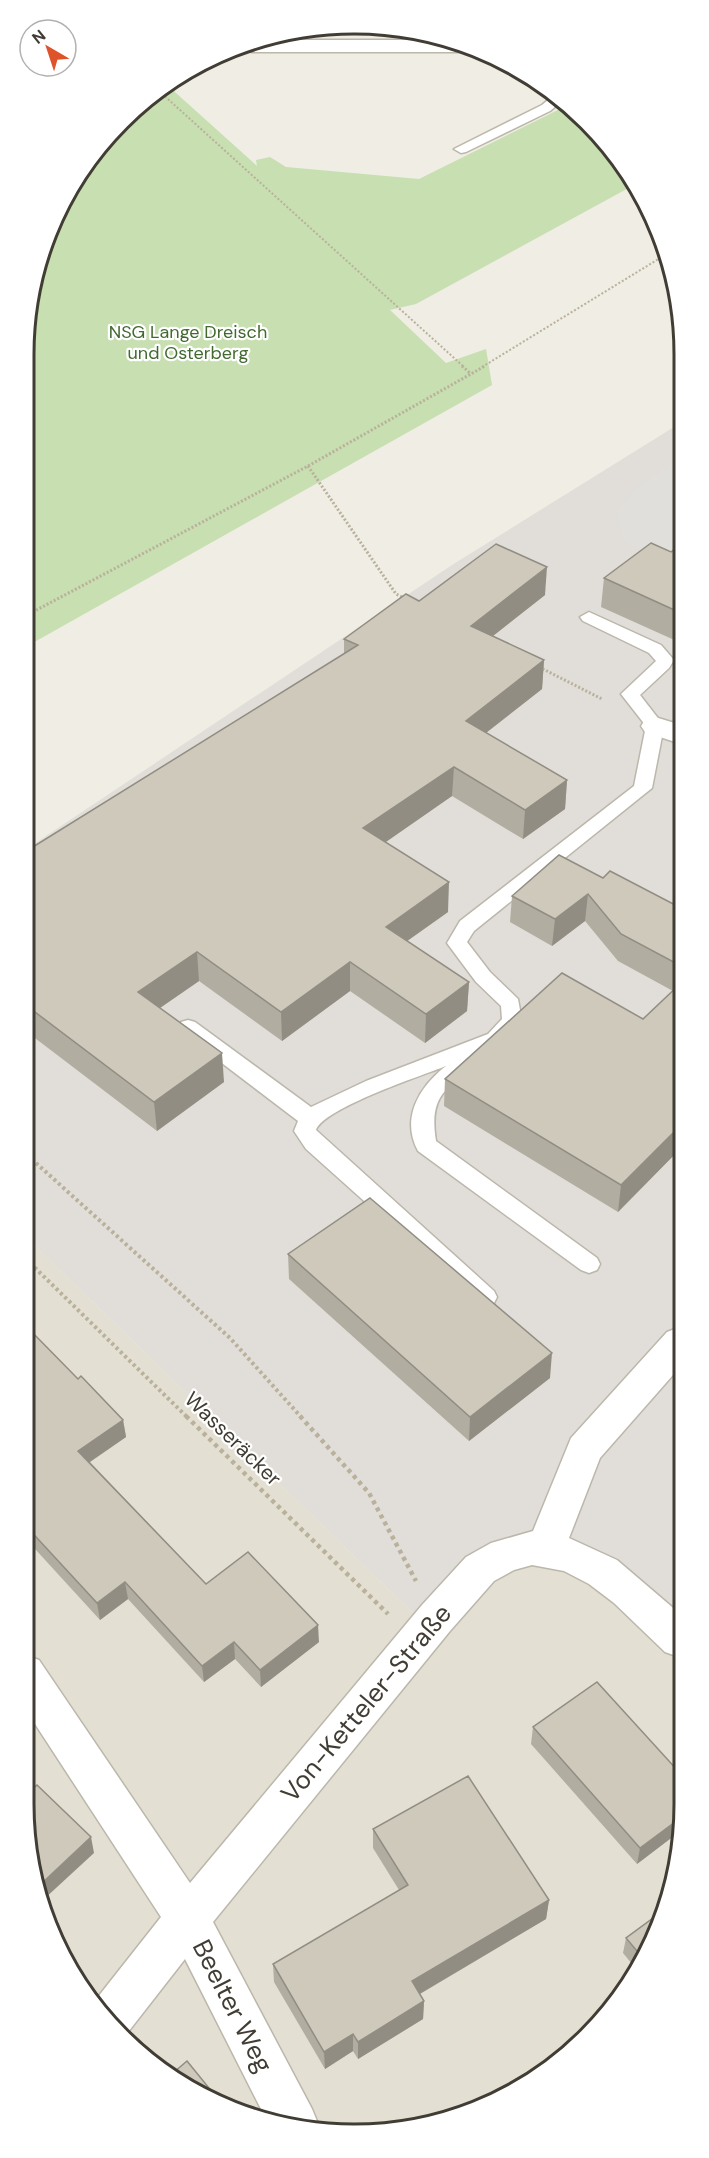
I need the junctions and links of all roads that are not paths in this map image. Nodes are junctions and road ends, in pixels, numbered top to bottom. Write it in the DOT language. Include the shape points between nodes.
graph roads {
  1 [pos="269,46"];
  2 [pos="440,46"];
  3 [pos="552,103"];
  4 [pos="461,149"];
  5 [pos="589,617"];
  6 [pos="668,730"];
  7 [pos="188,1027"];
  8 [pos="499,1038"];
  9 [pos="310,1118"];
  10 [pos="589,1264"];
  11 [pos="498,1308"];
  12 [pos="674,1349"];
  13 [pos="545,1550"];
  14 [pos="674,1634"];
  15 [pos="34,1687"];
  16 [pos="188,1919"];
  17 [pos="114,2014"];
  18 [pos="290,2117"];
  1 -- 2 [label="street"];
  3 -- 4 [label="lane"];
  5 -- 6 [label="lane" via="663,656 663,664 630,694"];
  6 -- 8 [label="lane" via="643,788 467,926 457,943 483,977 511,1004 512,1021"];
  7 -- 9 [label="lane"];
  8 -- 9 [label="lane" via="374,1086"];
  8 -- 10 [label="lane" via="430,1090 421,1118 426,1145"];
  9 -- 11 [label="lane" via="305,1131 314,1143"];
  12 -- 13 [label="street" via="584,1449"];
  13 -- 14 [label="street, Von-Ketteler-Straße" via="571,1555 603,1572"];
  13 -- 16 [label="street, Von-Ketteler-Straße" via="519,1551 490,1562 471,1578"];
  15 -- 16 [label="street, Beelter Weg"];
  16 -- 17 [label="street, Von-Ketteler-Straße"];
  16 -- 18 [label="street, Beelter Weg"];
}
